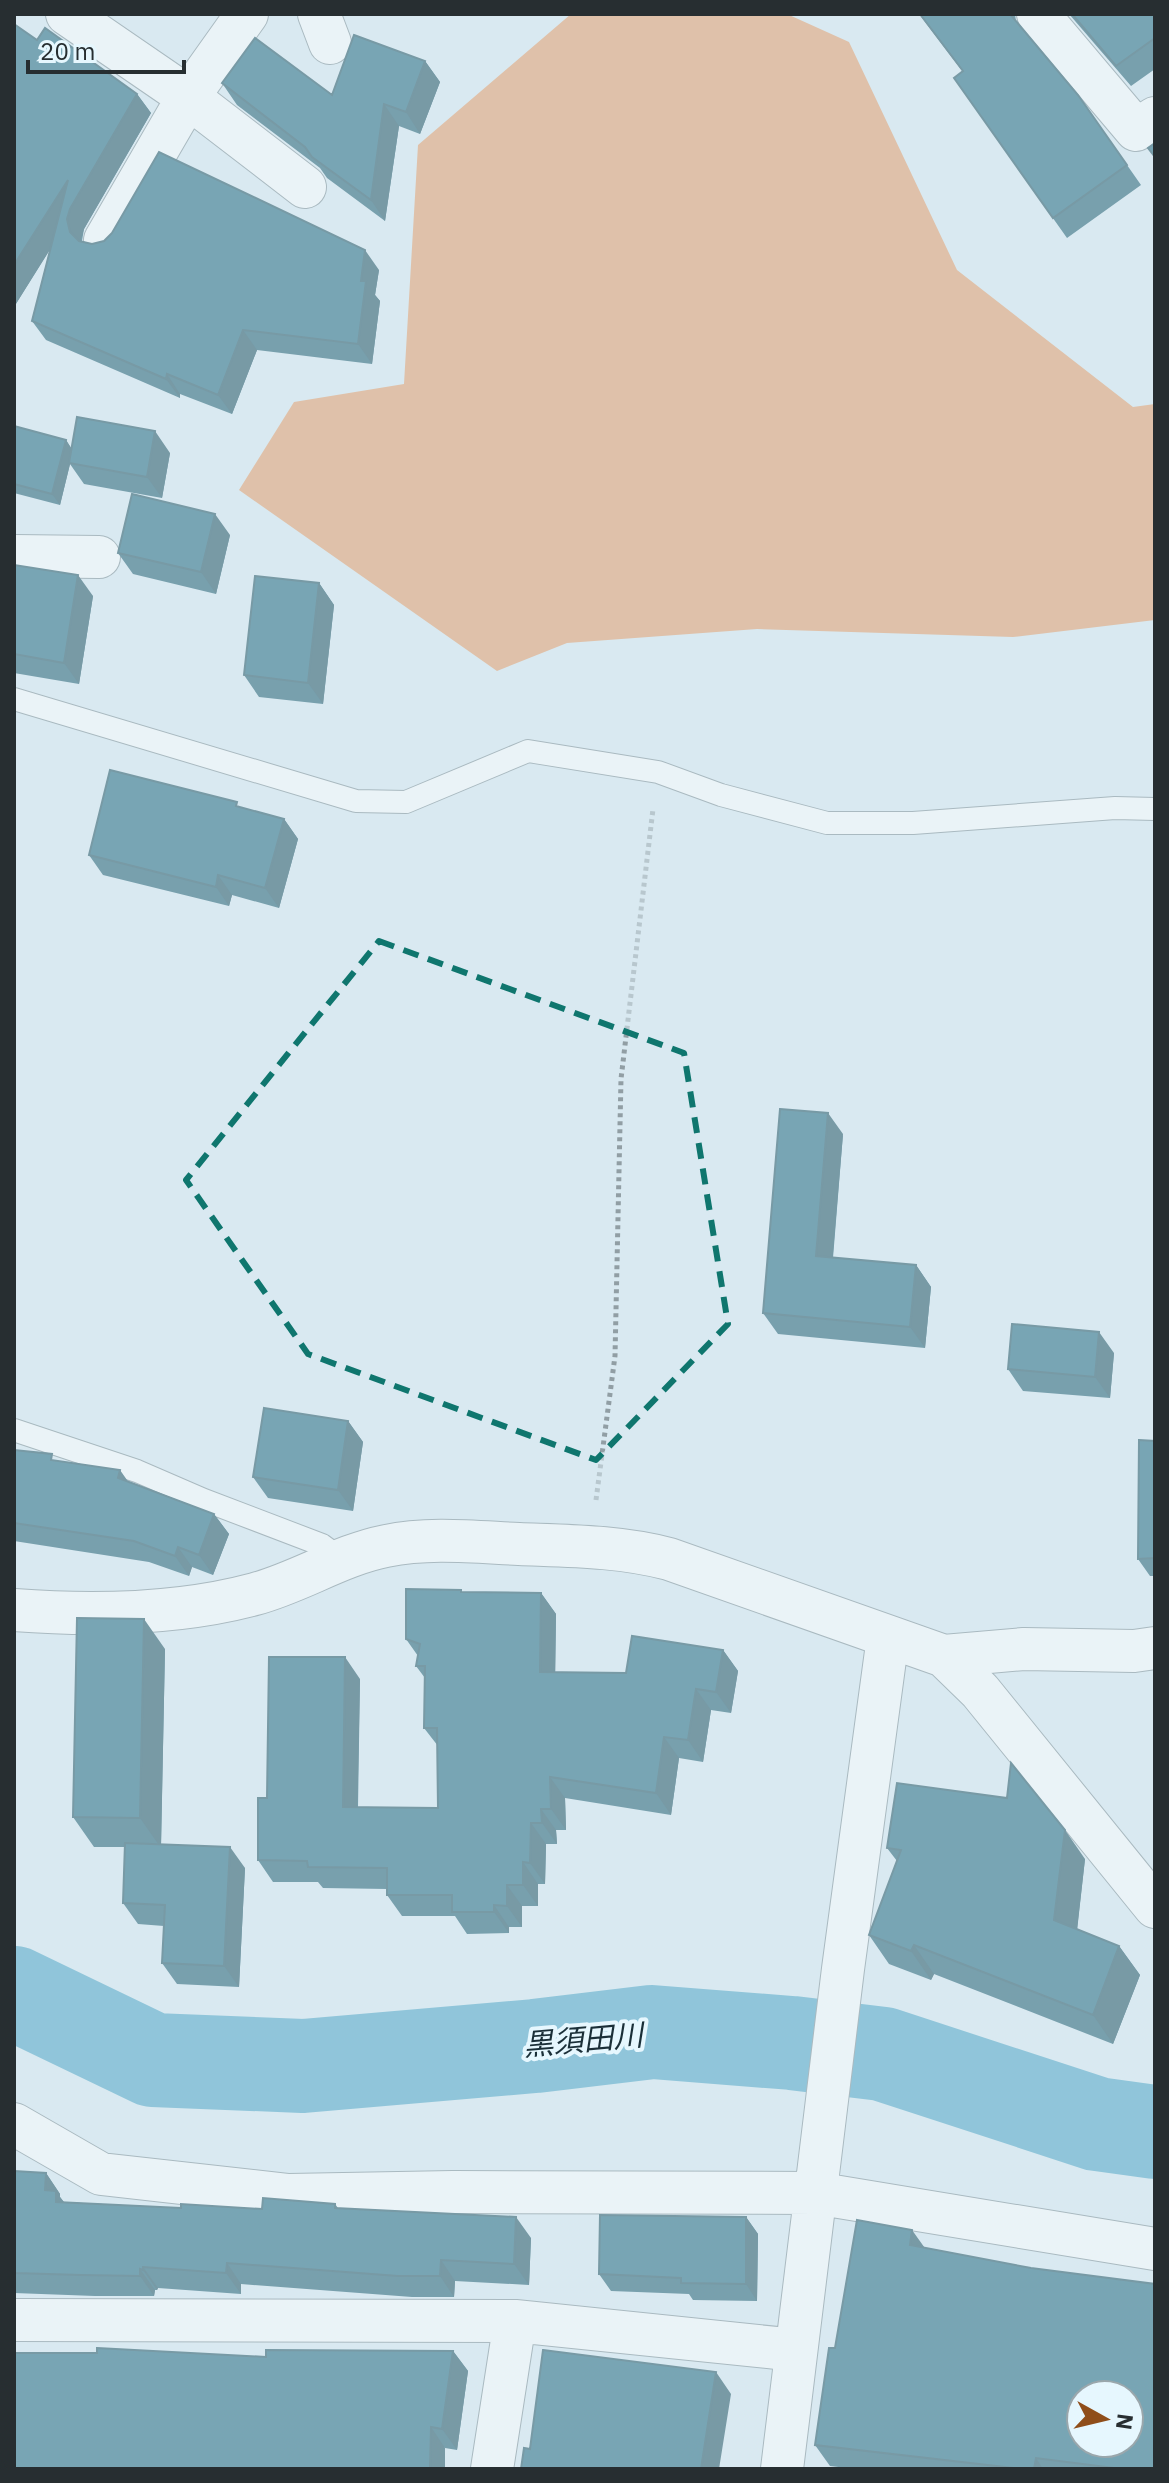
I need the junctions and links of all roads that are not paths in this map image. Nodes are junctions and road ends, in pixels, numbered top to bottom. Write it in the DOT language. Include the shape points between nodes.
graph roads {
  1 [pos="67,14"];
  2 [pos="247,14"];
  3 [pos="1038,14"];
  4 [pos="188,97"];
  5 [pos="1155,118"];
  6 [pos="305,187"];
  7 [pos="105,240"];
  8 [pos="14,556"];
  9 [pos="99,557"];
  10 [pos="14,699"];
  11 [pos="1155,809"];
  12 [pos="14,1430"];
  13 [pos="341,1559"];
  14 [pos="14,1610"];
  15 [pos="888,1637"];
  16 [pos="1155,1648"];
  17 [pos="944,1656"];
  18 [pos="1155,1907"];
  19 [pos="14,2124"];
  20 [pos="817,2180"];
  21 [pos="1155,2249"];
  22 [pos="14,2320"];
  23 [pos="515,2321"];
  24 [pos="796,2350"];
  25 [pos="492,2469"];
  26 [pos="782,2469"];
  1 -- 4 [label="street"];
  2 -- 4 [label="street"];
  3 -- 5 [label="street" via="1136,130"];
  4 -- 6 [label="street"];
  4 -- 7 [label="street"];
  8 -- 9 [label="street"];
  10 -- 11 [label="lane" via="356,801 406,802 528,751 658,772 827,823"];
  12 -- 13 [label="lane" via="137,1471 322,1545"];
  13 -- 14 [label="street" via="256,1593 193,1606 138,1613"];
  13 -- 15 [label="street" via="386,1545 447,1540 636,1550"];
  15 -- 17 [label="street"];
  15 -- 20 [label="street"];
  16 -- 17 [label="street"];
  17 -- 18 [label="street" via="980,1691"];
  19 -- 20 [label="street" via="101,2174 289,2195"];
  20 -- 21 [label="street"];
  20 -- 24 [label="street"];
  22 -- 23 [label="street"];
  23 -- 24 [label="street"];
  23 -- 25 [label="street"];
  24 -- 26 [label="street"];
}
